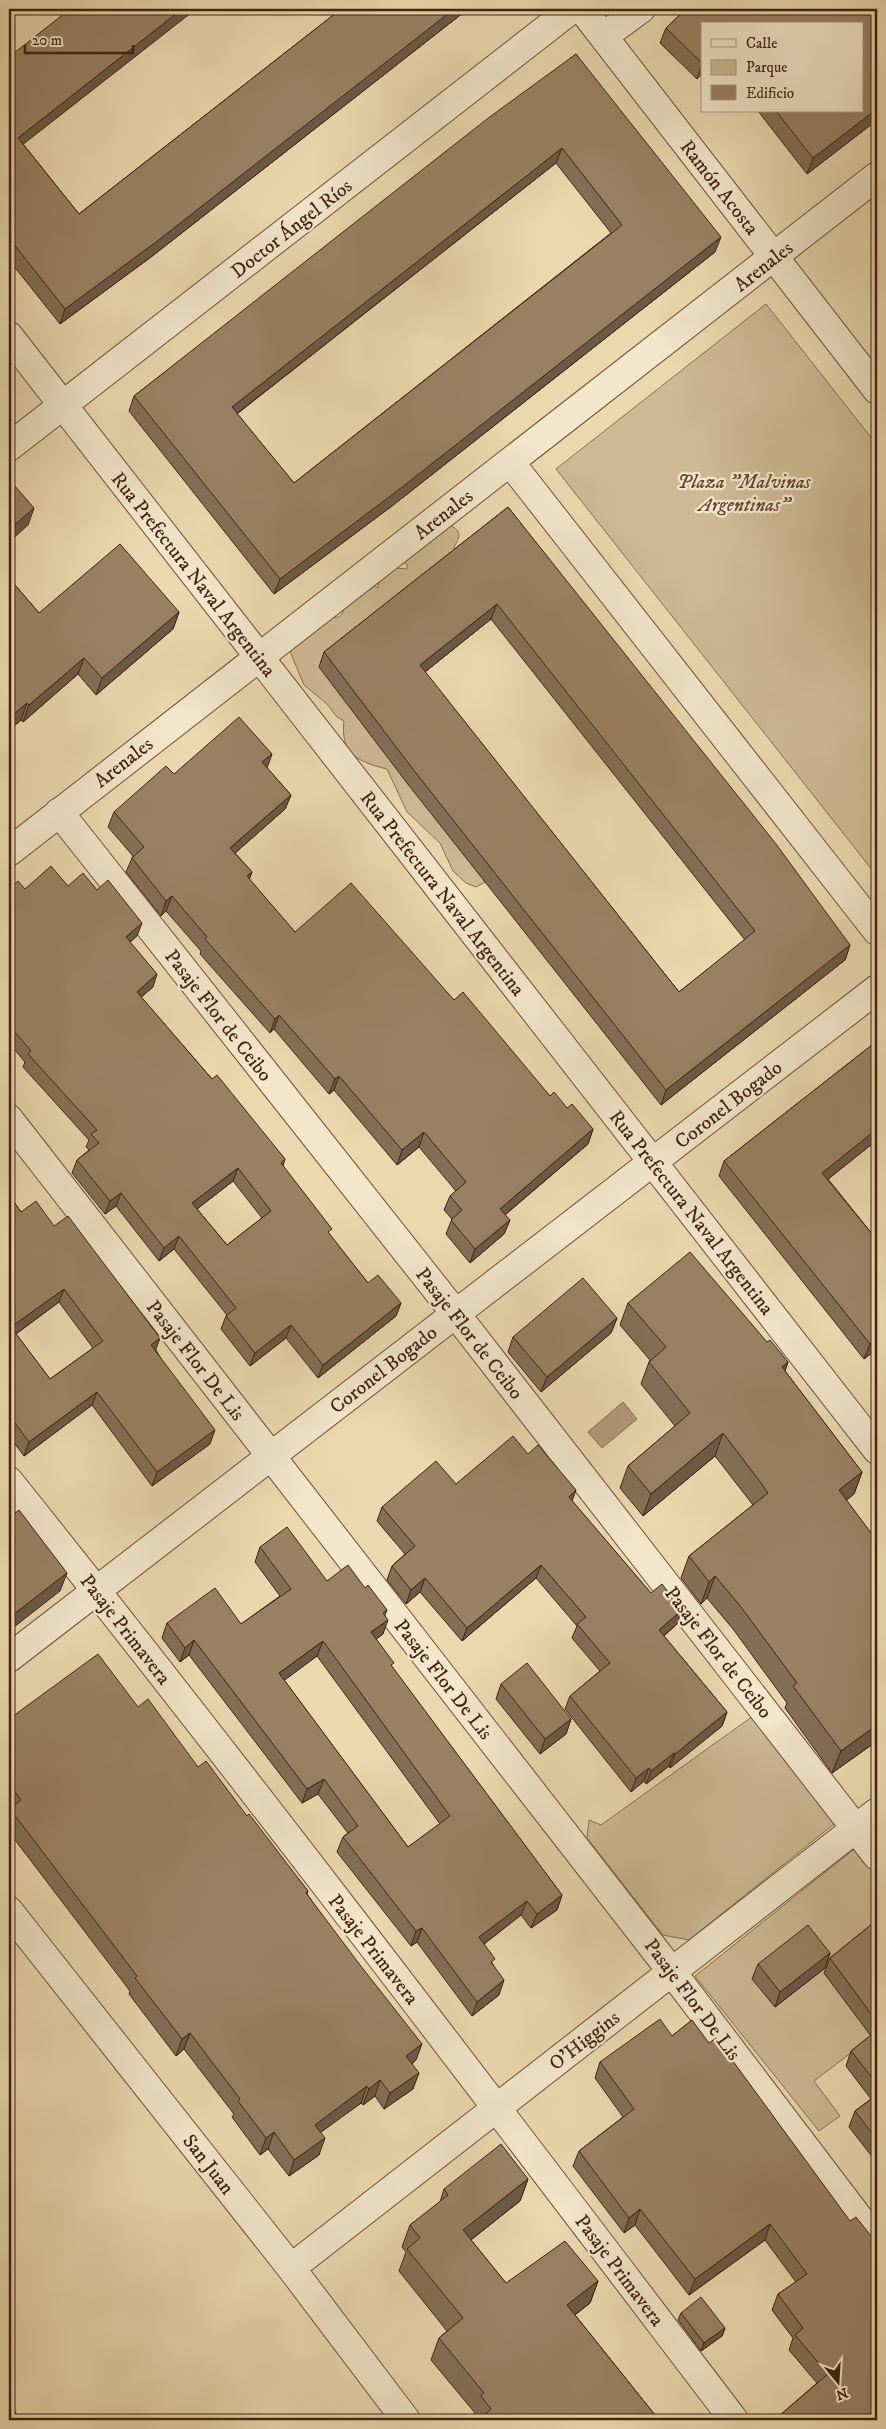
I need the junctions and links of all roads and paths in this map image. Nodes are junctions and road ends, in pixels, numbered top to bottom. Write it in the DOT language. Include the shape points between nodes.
graph roads {
  1 [pos="572,9"];
  2 [pos="582,9"];
  3 [pos="641,9"];
  4 [pos="604,36"];
  5 [pos="877,176"];
  6 [pos="774,257"];
  7 [pos="9,336"];
  8 [pos="877,390"];
  9 [pos="62,406"];
  10 [pos="9,447"];
  11 [pos="510,462"];
  12 [pos="260,657"];
  13 [pos="59,812"];
  14 [pos="9,852"];
  15 [pos="877,930"];
  16 [pos="877,990"];
  17 [pos="9,1119"];
  18 [pos="653,1162"];
  19 [pos="455,1312"];
  20 [pos="868,1418"];
  21 [pos="877,1450"];
  22 [pos="270,1456"];
  23 [pos="9,1481"];
  24 [pos="96,1591"];
  25 [pos="9,1658"];
  26 [pos="867,1820"];
  27 [pos="877,1856"];
  28 [pos="9,1911"];
  29 [pos="672,1972"];
  30 [pos="496,2108"];
  31 [pos="877,2242"];
  32 [pos="290,2268"];
  33 [pos="406,2420"];
  34 [pos="734,2420"];
  1 -- 9 [label="street, Doctor Ángel Ríos"];
  2 -- 4 [label="street, Ramón Acosta"];
  3 -- 4 [label="street"];
  4 -- 6 [label="street, Ramón Acosta"];
  5 -- 6 [label="street, Arenales"];
  6 -- 8 [label="street, Ramón Acosta"];
  6 -- 11 [label="street, Arenales"];
  7 -- 9 [label="street, Rua Prefectura Naval Argentina"];
  9 -- 10 [label="street, Doctor Ángel Ríos"];
  9 -- 12 [label="street, Rua Prefectura Naval Argentina"];
  11 -- 12 [label="street, Arenales"];
  11 -- 15 [label="street"];
  12 -- 13 [label="street, Arenales"];
  12 -- 18 [label="street, Rua Prefectura Naval Argentina"];
  13 -- 14 [label="street, Arenales"];
  13 -- 19 [label="street, Pasaje Flor de Ceibo"];
  16 -- 18 [label="street, Coronel Bogado"];
  17 -- 22 [label="street, Pasaje Flor De Lis"];
  18 -- 19 [label="street, Coronel Bogado"];
  18 -- 20 [label="street, Rua Prefectura Naval Argentina"];
  19 -- 22 [label="street, Coronel Bogado"];
  19 -- 26 [label="street, Pasaje Flor de Ceibo"];
  20 -- 21 [label="street, Rua Prefectura Naval Argentina"];
  22 -- 24 [label="street, Coronel Bogado"];
  22 -- 29 [label="street, Pasaje Flor De Lis"];
  23 -- 24 [label="street, Pasaje Primavera"];
  24 -- 25 [label="street, Coronel Bogado"];
  24 -- 30 [label="street, Pasaje Primavera"];
  26 -- 27 [label="street, Pasaje Flor de Ceibo"];
  26 -- 29 [label="street, O'Higgins"];
  28 -- 32 [label="street, San Juan"];
  29 -- 30 [label="street, O'Higgins"];
  29 -- 31 [label="street, Pasaje Flor De Lis"];
  30 -- 32 [label="street, O'Higgins"];
  30 -- 34 [label="street, Pasaje Primavera"];
  32 -- 33 [label="street, San Juan"];
}
